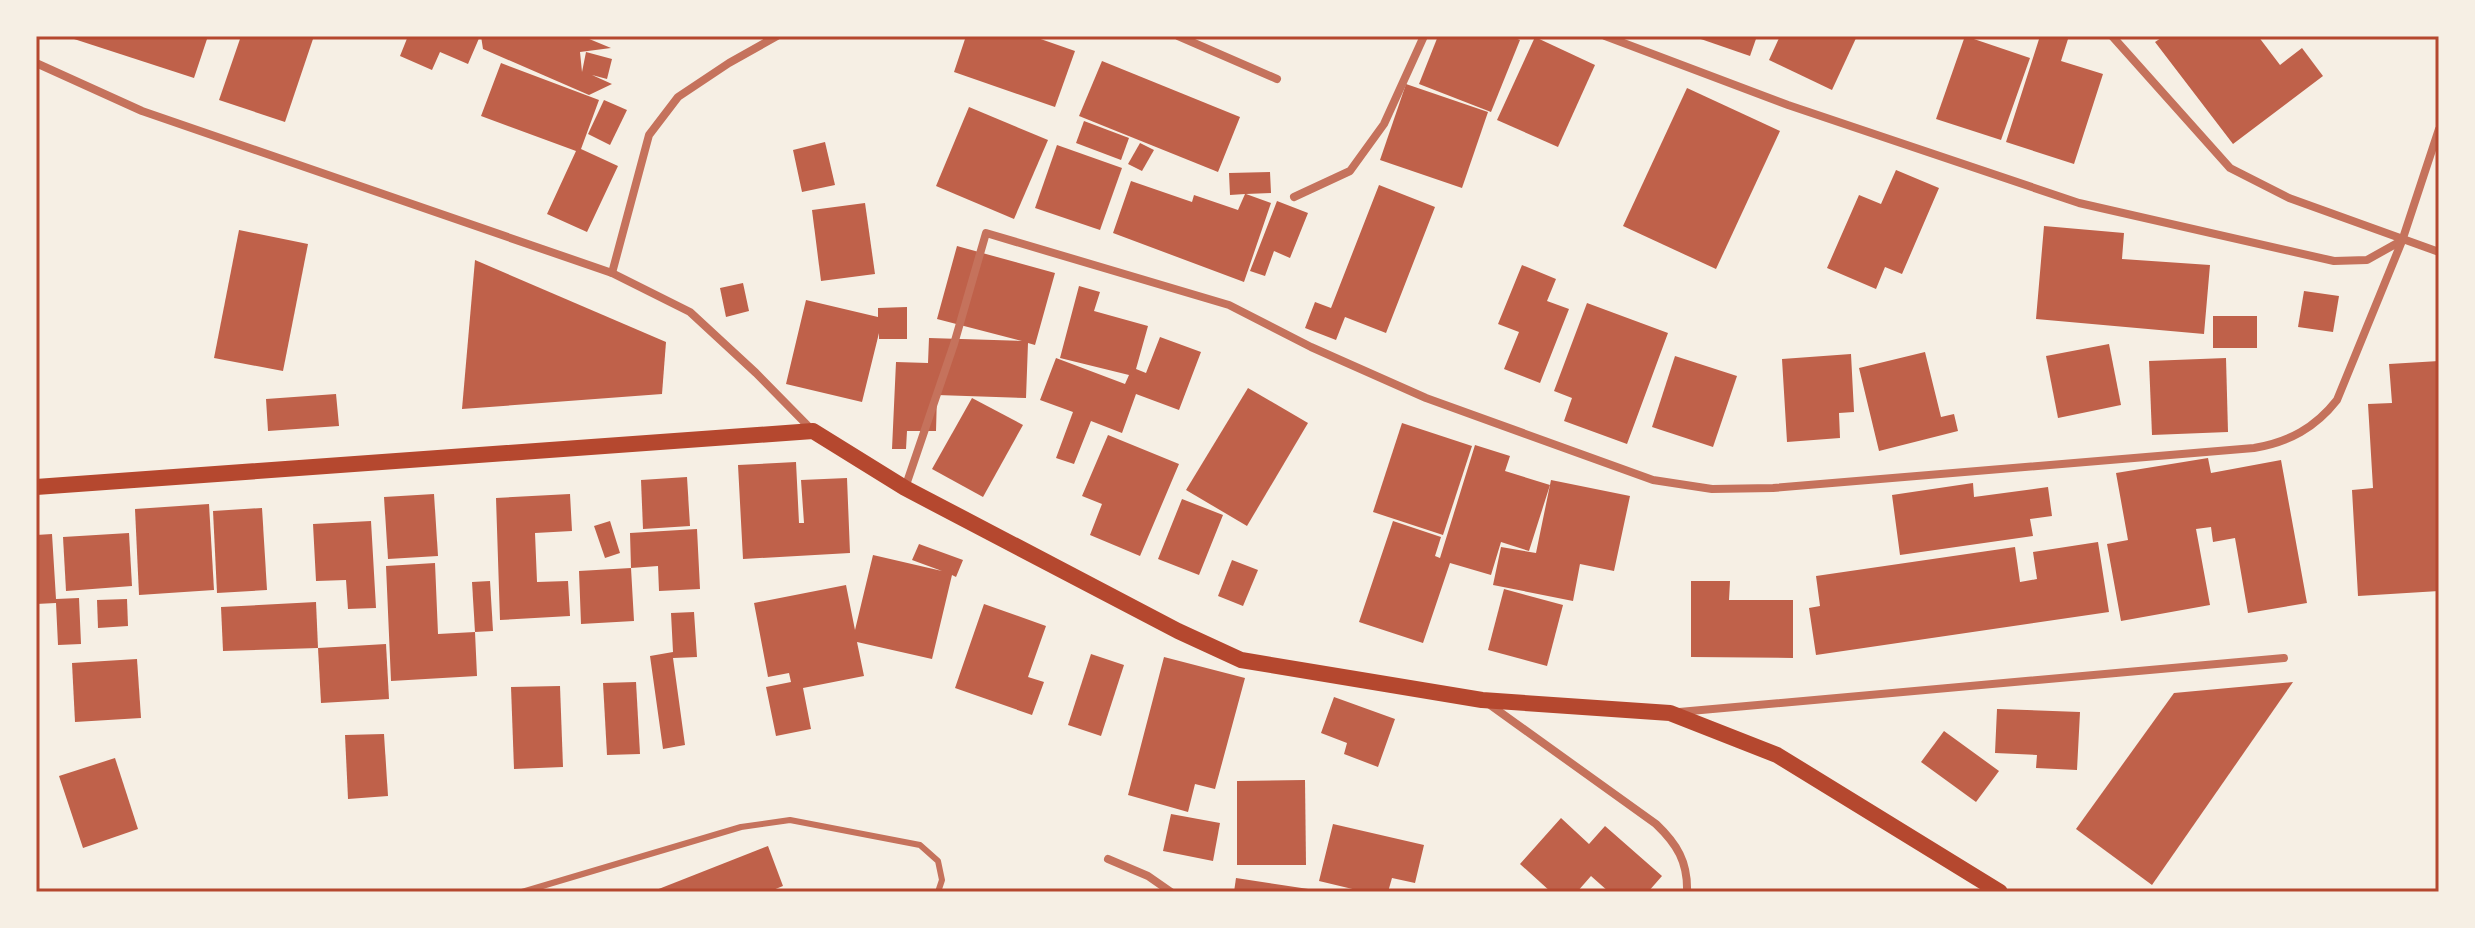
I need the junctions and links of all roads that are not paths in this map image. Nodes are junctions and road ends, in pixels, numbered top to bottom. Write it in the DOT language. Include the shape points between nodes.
graph roads {
  1 [pos="777,36"];
  2 [pos="1178,36"];
  3 [pos="1424,36"];
  4 [pos="1605,36"];
  5 [pos="2112,36"];
  6 [pos="36,63"];
  7 [pos="1277,79"];
  8 [pos="2439,129"];
  9 [pos="1294,197"];
  10 [pos="2402,241"];
  11 [pos="2439,252"];
  12 [pos="612,273"];
  13 [pos="813,431"];
  14 [pos="36,487"];
  15 [pos="905,488"];
  16 [pos="2284,658"];
  17 [pos="1482,700"];
  18 [pos="1670,713"];
  19 [pos="1108,859"];
  20 [pos="522,892"];
  21 [pos="938,892"];
  22 [pos="1171,892"];
  23 [pos="1687,892"];
  24 [pos="2000,892"];
  1 -- 12 [label="street" via="678,97 649,135"];
  2 -- 7 [label="street"];
  3 -- 9 [label="street" via="1384,124 1350,171"];
  4 -- 10 [label="street" via="1788,105 2079,203 2334,261 2367,260"];
  5 -- 10 [label="street" via="2230,168 2289,198"];
  6 -- 12 [label="street" via="142,111"];
  8 -- 10 [label="street"];
  10 -- 11 [label="street"];
  10 -- 15 [label="street" via="2337,400 2303,433 2276,444 1789,487 1712,489 1653,480 1426,398 1229,305 986,233"];
  12 -- 13 [label="street" via="690,312"];
  13 -- 14 [label="main road"];
  13 -- 15 [label="main road"];
  15 -- 17 [label="main road" via="1241,660"];
  16 -- 18 [label="street"];
  17 -- 18 [label="main road"];
  17 -- 23 [label="street" via="1671,837 1682,855"];
  18 -- 24 [label="main road" via="1777,755"];
  19 -- 22 [label="street"];
  20 -- 21 [label="lane" via="741,827 790,820 920,845 938,861"];
}
